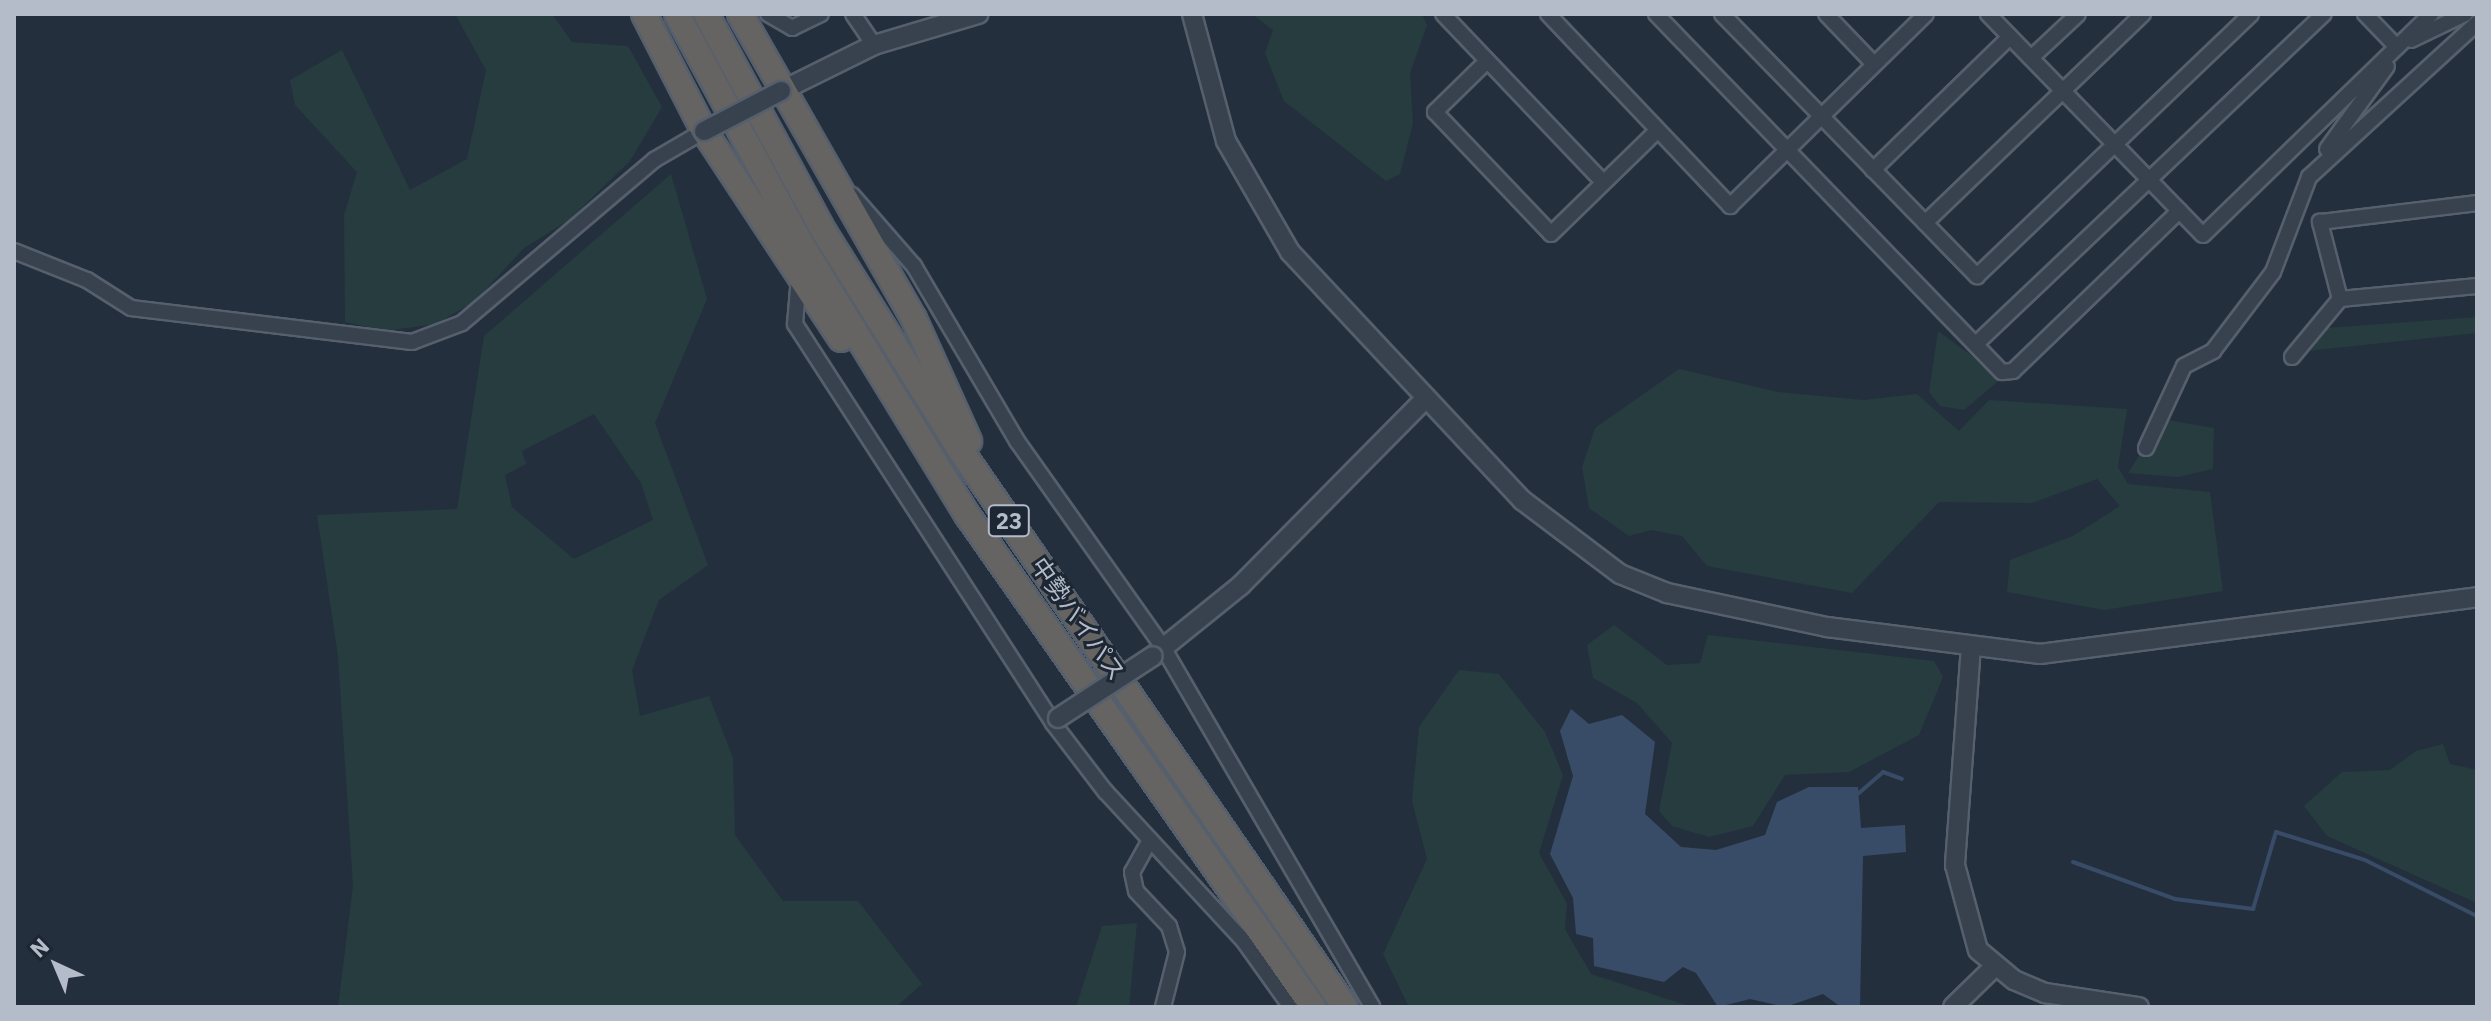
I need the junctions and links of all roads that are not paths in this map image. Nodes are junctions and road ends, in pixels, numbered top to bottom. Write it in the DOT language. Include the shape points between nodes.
graph roads {
  1 [pos="644,14"];
  2 [pos="677,14"];
  3 [pos="706,14"];
  4 [pos="740,14"];
  5 [pos="768,14"];
  6 [pos="821,14"];
  7 [pos="853,14"];
  8 [pos="978,14"];
  9 [pos="1192,14"];
  10 [pos="1443,14"];
  11 [pos="1548,14"];
  12 [pos="1656,14"];
  13 [pos="1722,14"];
  14 [pos="1826,14"];
  15 [pos="1926,14"];
  16 [pos="1988,14"];
  17 [pos="2078,14"];
  18 [pos="2143,14"];
  19 [pos="2251,14"];
  20 [pos="2324,14"];
  21 [pos="2365,14"];
  22 [pos="2431,14"];
  23 [pos="2465,14"];
  24 [pos="2477,23"];
  25 [pos="2010,37"];
  26 [pos="874,45"];
  27 [pos="2397,47"];
  28 [pos="2031,58"];
  29 [pos="1487,61"];
  30 [pos="1874,64"];
  31 [pos="781,91"];
  32 [pos="2063,91"];
  33 [pos="1821,116"];
  34 [pos="704,131"];
  35 [pos="1657,131"];
  36 [pos="2114,144"];
  37 [pos="1786,151"];
  38 [pos="1873,170"];
  39 [pos="2309,177"];
  40 [pos="2148,179"];
  41 [pos="1603,182"];
  42 [pos="840,184"];
  43 [pos="2477,203"];
  44 [pos="2179,211"];
  45 [pos="1925,223"];
  46 [pos="14,251"];
  47 [pos="799,277"];
  48 [pos="2477,286"];
  49 [pos="2340,299"];
  50 [pos="1977,343"];
  51 [pos="2292,357"];
  52 [pos="1426,398"];
  53 [pos="2146,448"];
  54 [pos="1000,508"];
  55 [pos="968,516"];
  56 [pos="2477,597"];
  57 [pos="1971,646"];
  58 [pos="1158,652"];
  59 [pos="1055,721"];
  60 [pos="1150,840"];
  61 [pos="1994,967"];
  62 [pos="1163,1007"];
  63 [pos="1291,1007"];
  64 [pos="1313,1007"];
  65 [pos="1345,1007"];
  66 [pos="1372,1007"];
  67 [pos="1953,1007"];
  68 [pos="2139,1007"];
  1 -- 34 [label="highway"];
  2 -- 55 [label="highway, 中勢バイパス / 23" via="803,247"];
  3 -- 54 [label="highway, 中勢バイパス / 23" via="824,232"];
  4 -- 31 [label="highway"];
  5 -- 6 [label="street" via="792,28"];
  7 -- 26 [label="street"];
  8 -- 26 [label="street"];
  9 -- 52 [label="street" via="1226,141 1249,191 1290,252"];
  10 -- 29 [label="street"];
  11 -- 35 [label="street"];
  12 -- 37 [label="street"];
  13 -- 33 [label="street"];
  14 -- 30 [label="street"];
  15 -- 30 [label="street"];
  16 -- 25 [label="street"];
  17 -- 28 [label="street"];
  18 -- 32 [label="street"];
  19 -- 36 [label="street"];
  20 -- 40 [label="street"];
  21 -- 27 [label="street"];
  22 -- 27 [label="street"];
  23 -- 27 [label="street"];
  24 -- 39 [label="street"];
  25 -- 28 [label="street"];
  25 -- 38 [label="street"];
  26 -- 31 [label="street"];
  27 -- 39 [label="street"];
  27 -- 44 [label="street" via="2203,235"];
  28 -- 32 [label="street"];
  29 -- 41 [label="street"];
  29 -- 41 [label="street" via="1435,112 1551,234"];
  30 -- 33 [label="street"];
  31 -- 34 [label="street, bridge"];
  31 -- 42 [label="highway"];
  32 -- 36 [label="street"];
  32 -- 45 [label="street"];
  33 -- 37 [label="street"];
  33 -- 38 [label="street"];
  34 -- 46 [label="street" via="654,160 462,323 412,342 131,308 87,280"];
  34 -- 47 [label="highway"];
  35 -- 37 [label="street" via="1730,206"];
  35 -- 41 [label="street"];
  36 -- 40 [label="street"];
  36 -- 45 [label="street" via="1977,276"];
  37 -- 50 [label="street"];
  38 -- 45 [label="street"];
  39 -- 53 [label="street" via="2273,272 2213,351 2184,366"];
  40 -- 44 [label="street"];
  40 -- 50 [label="street"];
  42 -- 54 [label="highway" via="914,319"];
  42 -- 58 [label="street" via="905,254 1017,441"];
  43 -- 49 [label="street" via="2320,222"];
  44 -- 50 [label="street" via="2013,371 2002,372"];
  47 -- 55 [label="highway" via="909,443"];
  47 -- 59 [label="street" via="795,324"];
  48 -- 49 [label="street"];
  49 -- 51 [label="street"];
  52 -- 57 [label="street" via="1547,524 1620,574 1667,593 1827,627"];
  52 -- 58 [label="street" via="1241,585"];
  54 -- 65 [label="highway, 中勢バイパス / 23"];
  55 -- 64 [label="highway, 中勢バイパス / 23"];
  56 -- 57 [label="street" via="2077,653"];
  57 -- 61 [label="street" via="1955,865 1966,919"];
  58 -- 59 [label="street, bridge"];
  58 -- 66 [label="street"];
  59 -- 60 [label="street"];
  60 -- 62 [label="street" via="1132,872 1136,891 1169,926 1177,952"];
  60 -- 63 [label="street" via="1243,940"];
  61 -- 67 [label="street"];
  61 -- 68 [label="street" via="2045,993"];
}
